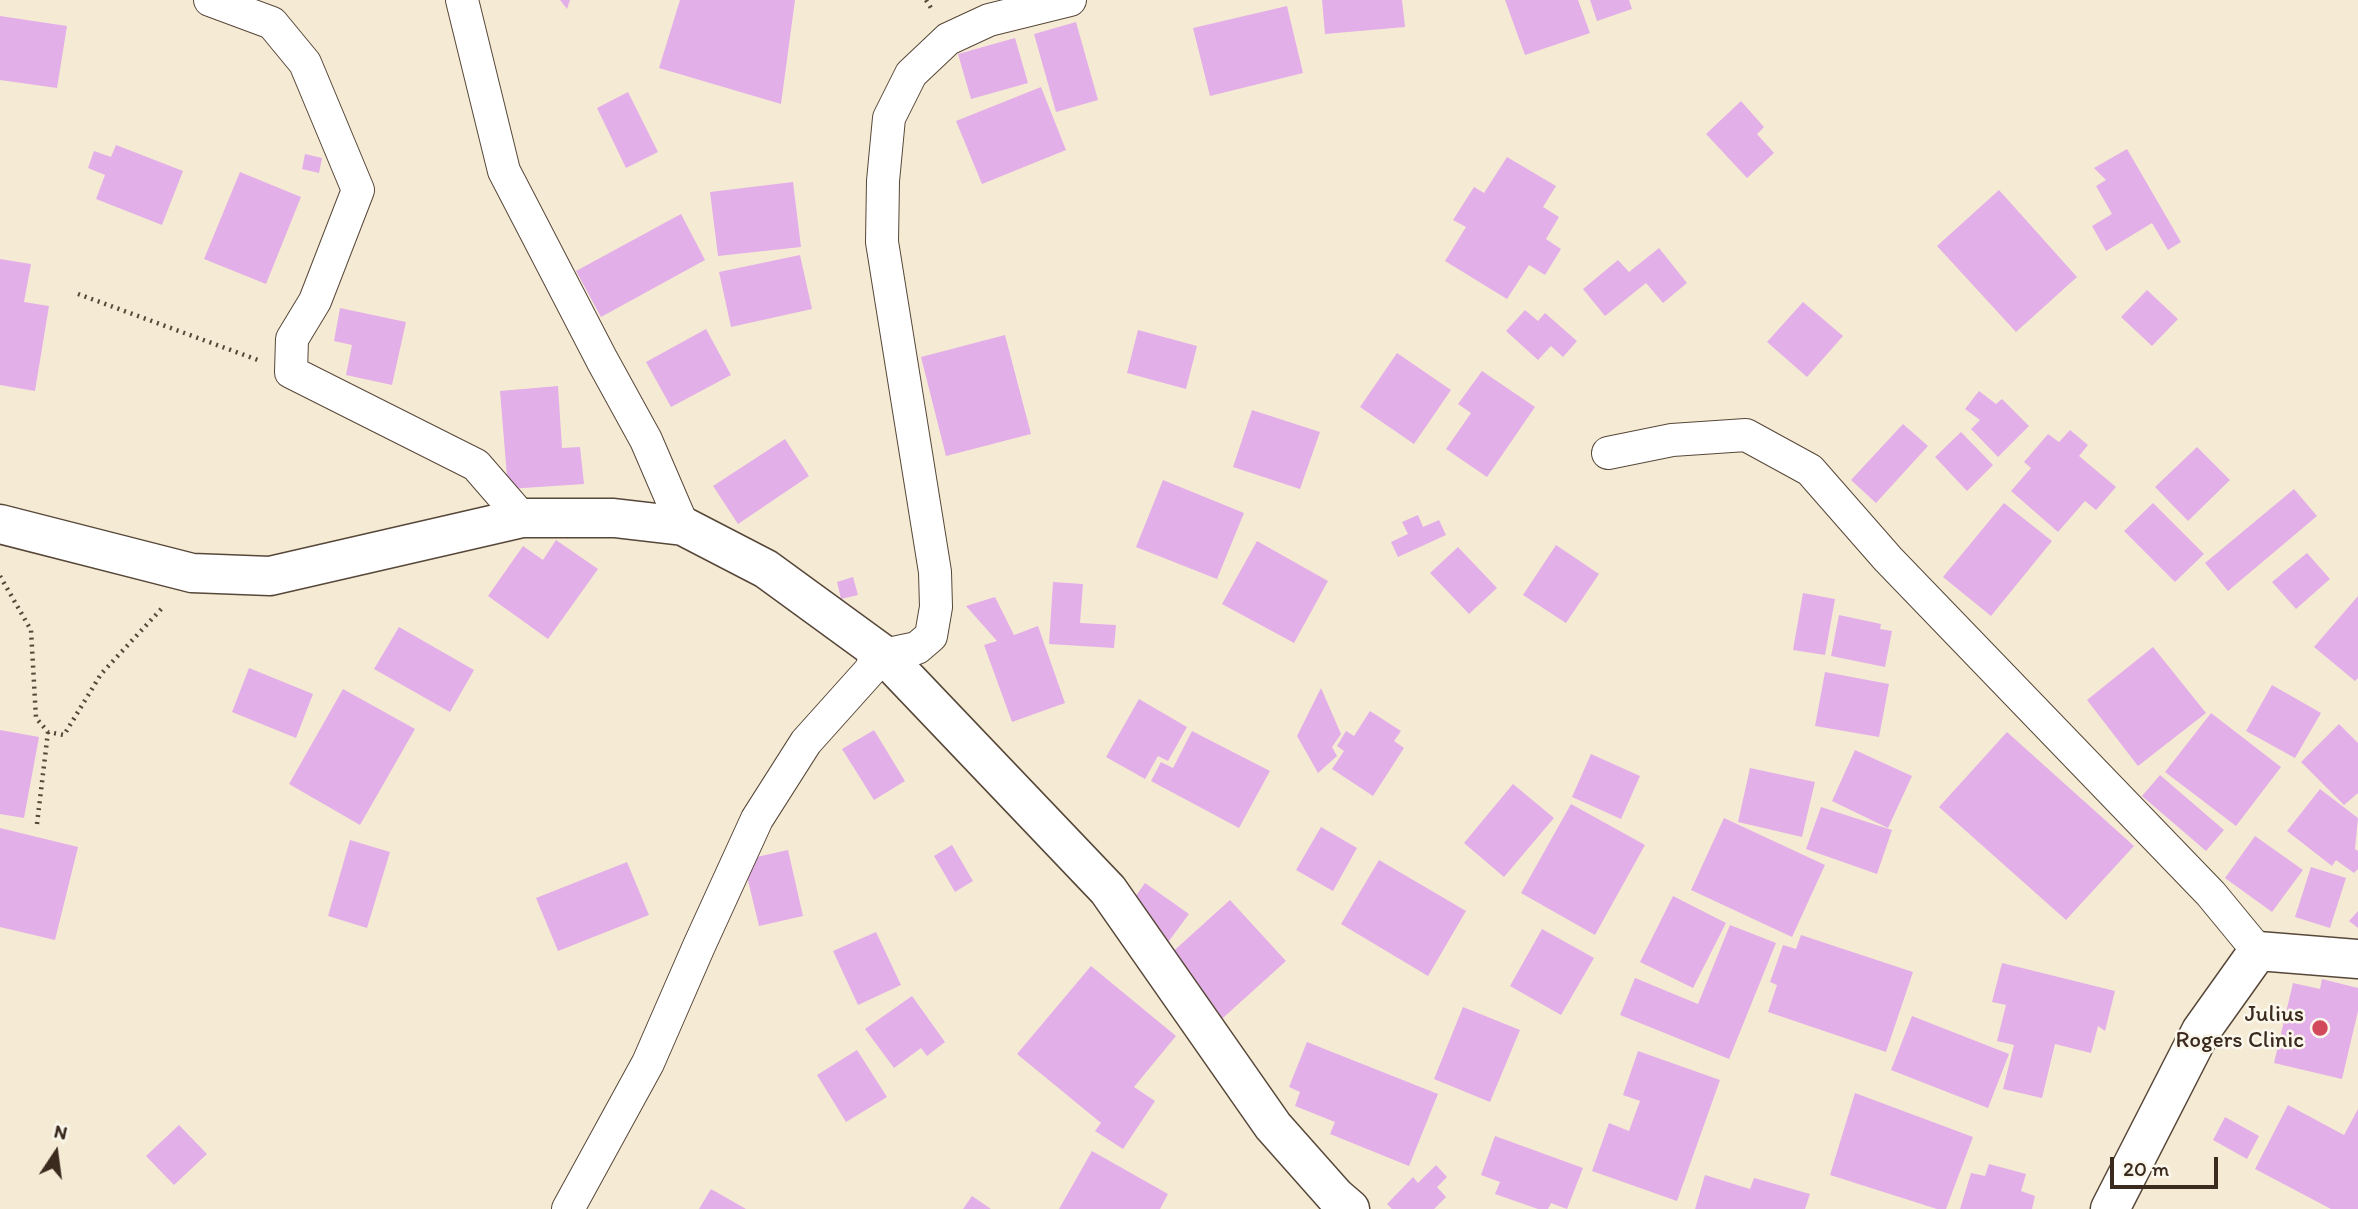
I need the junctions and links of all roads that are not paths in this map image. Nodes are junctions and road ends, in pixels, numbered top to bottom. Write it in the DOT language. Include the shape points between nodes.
graph roads {
  1 [pos="210,0"];
  2 [pos="462,0"];
  3 [pos="1070,0"];
  4 [pos="1608,453"];
  5 [pos="522,519"];
  6 [pos="0,524"];
  7 [pos="683,526"];
  8 [pos="884,655"];
  9 [pos="2258,951"];
  10 [pos="2358,959"];
  11 [pos="568,1209"];
  12 [pos="1350,1209"];
  13 [pos="2110,1209"];
  1 -- 5 [label="street" via="272,23 305,63 358,190 315,301 292,339 291,372 476,465"];
  2 -- 7 [label="street" via="504,171 646,440"];
  3 -- 8 [label="street" via="989,20 948,39 911,74 888,118 882,242 935,572 936,607 931,636 917,648"];
  4 -- 9 [label="street" via="1672,440 1746,435 1810,470 1888,559 2211,894"];
  5 -- 6 [label="street" via="271,576 192,573"];
  5 -- 7 [label="street" via="614,517"];
  7 -- 8 [label="street" via="766,569"];
  8 -- 11 [label="street" via="806,742 757,819 648,1063"];
  8 -- 12 [label="street" via="1108,890 1273,1126"];
  9 -- 10 [label="street"];
  9 -- 13 [label="street" via="2201,1031"];
}
